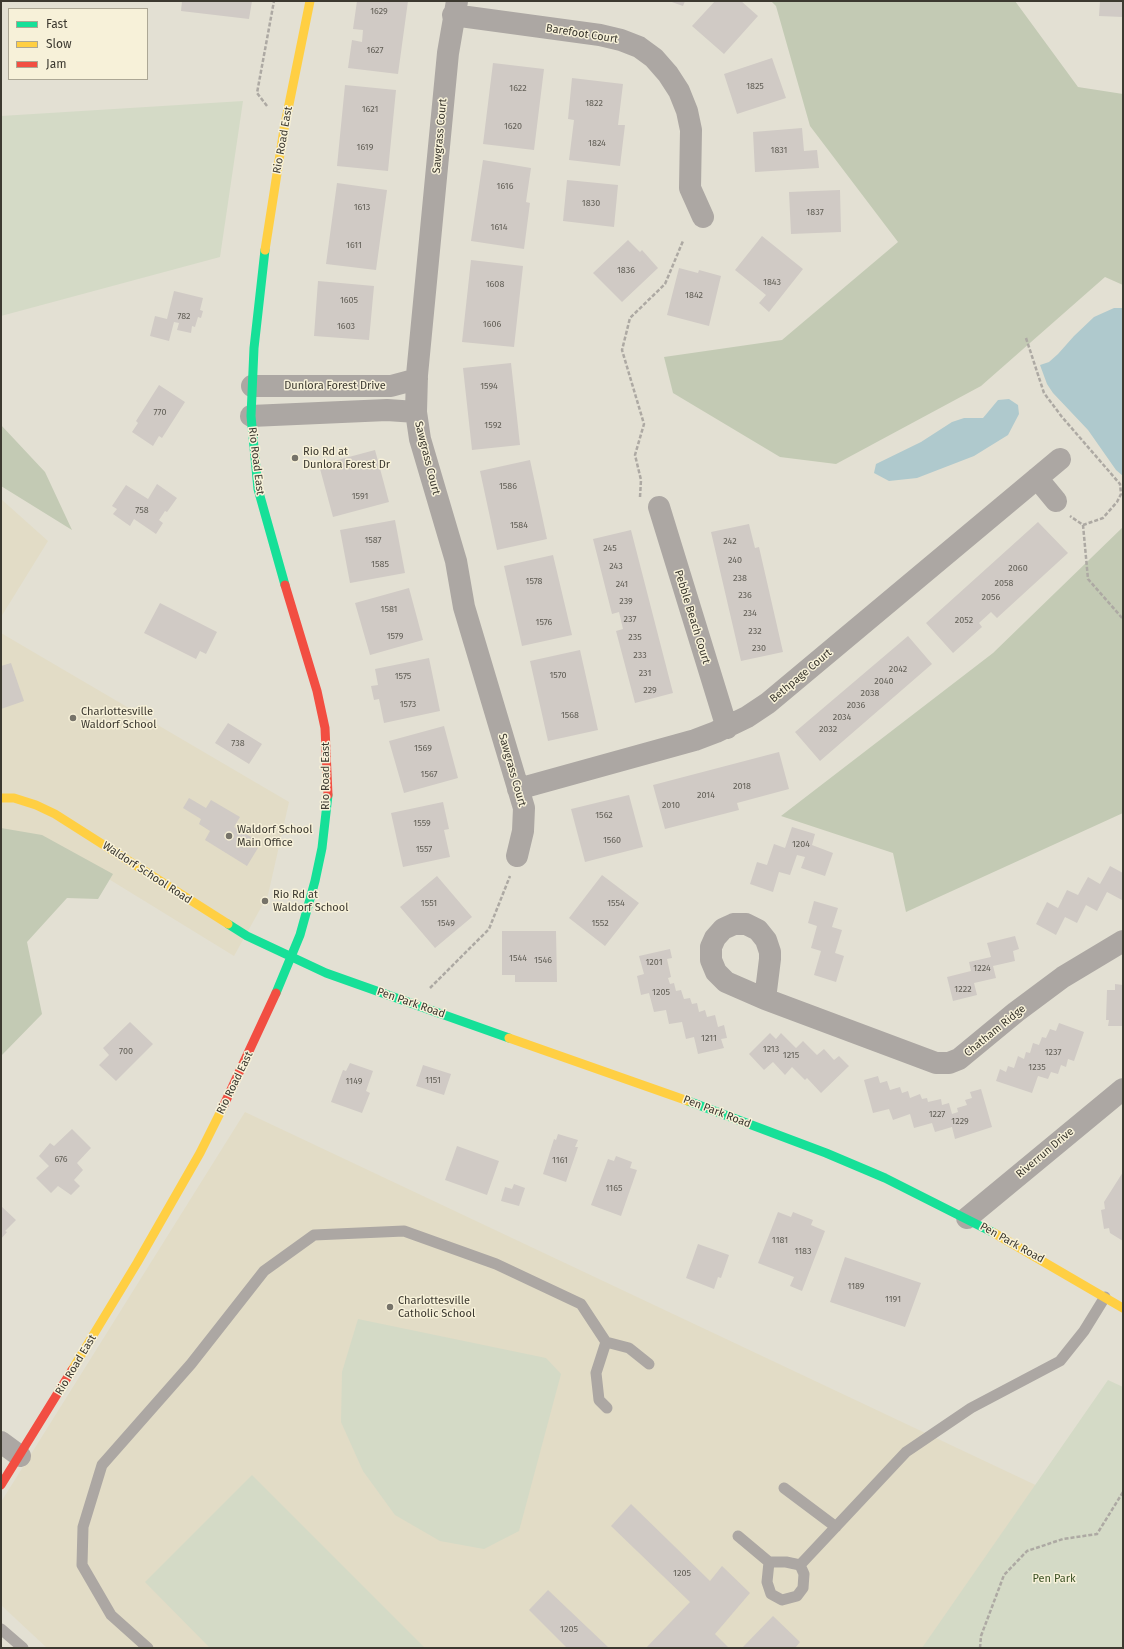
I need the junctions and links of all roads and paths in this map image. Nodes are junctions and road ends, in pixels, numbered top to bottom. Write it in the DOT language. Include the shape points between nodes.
graph roads {
  1 [pos="274,1"];
  2 [pos="310,1"];
  3 [pos="455,8"];
  4 [pos="258,93"];
  5 [pos="703,217"];
  6 [pos="683,241"];
  7 [pos="1026,338"];
  8 [pos="417,379"];
  9 [pos="252,386"];
  10 [pos="416,412"];
  11 [pos="251,416"];
  12 [pos="1060,459"];
  13 [pos="1037,478"];
  14 [pos="1056,500"];
  15 [pos="649,504"];
  16 [pos="1083,525"];
  17 [pos="1123,619"];
  18 [pos="727,728"];
  19 [pos="518,789"];
  20 [pos="1,798"];
  21 [pos="517,856"];
  22 [pos="1123,942"];
  23 [pos="291,958"];
  24 [pos="429,989"];
  25 [pos="765,999"];
  26 [pos="1123,1088"];
  27 [pos="967,1218"];
  28 [pos="1105,1297"];
  29 [pos="1123,1308"];
  30 [pos="606,1342"];
  31 [pos="649,1364"];
  32 [pos="607,1408"];
  33 [pos="1,1442"];
  34 [pos="20,1456"];
  35 [pos="1,1485"];
  36 [pos="784,1488"];
  37 [pos="1123,1492"];
  38 [pos="836,1527"];
  39 [pos="738,1536"];
  40 [pos="768,1562"];
  41 [pos="800,1565"];
  42 [pos="1,1628"];
  43 [pos="23,1648"];
  44 [pos="148,1648"];
  45 [pos="980,1648"];
  1 -- 4 [label="path"];
  2 -- 9 [label="street, Rio Road East" via="284,129 263,261"];
  3 -- 5 [label="street, Barefoot Court" via="621,40 639,47 654,58 679,91 688,111 691,130 690,188"];
  3 -- 8 [label="street, Sawgrass Court"];
  6 -- 15 [label="path" via="665,284 630,318 622,350 644,424 635,455"];
  7 -- 16 [label="path" via="1044,393 1120,484 1121,494 1103,518"];
  8 -- 9 [label="street, Dunlora Forest Drive" via="392,386"];
  8 -- 10 [label="street, Sawgrass Court"];
  9 -- 11 [label="street, Rio Road East"];
  10 -- 11 [label="street" via="387,410"];
  10 -- 19 [label="street, Sawgrass Court" via="420,439 456,561 464,607"];
  11 -- 23 [label="street, Rio Road East" via="258,488 317,692 325,728 328,766 328,797 322,848 308,909"];
  12 -- 13 [label="street, Bethpage Court"];
  13 -- 14 [label="street"];
  13 -- 18 [label="street, Bethpage Court" via="768,703"];
  14 -- 16 [label="path" via="1066,513"];
  15 -- 18 [label="street, Pebble Beach Court"];
  16 -- 17 [label="path" via="1088,580"];
  18 -- 19 [label="street, Bethpage Court" via="695,740"];
  19 -- 21 [label="street, Sawgrass Court" via="525,818"];
  20 -- 23 [label="street, Waldorf School Road" via="14,798 56,814 247,936"];
  21 -- 24 [label="path" via="489,929"];
  22 -- 25 [label="street, Chatham Ridge" via="1063,977 959,1059 949,1063 936,1063"];
  23 -- 27 [label="street, Pen Park Road" via="326,973 819,1150 885,1178"];
  23 -- 34 [label="street, Rio Road East" via="240,1074 197,1159 149,1244"];
  26 -- 27 [label="street, Riverrun Drive"];
  27 -- 28 [label="street, Pen Park Road"];
  28 -- 29 [label="street, Pen Park Road"];
  28 -- 38 [label="lane" via="1084,1331 1060,1361 971,1408 906,1452"];
  30 -- 31 [label="lane" via="629,1348"];
  30 -- 32 [label="lane" via="596,1373 599,1400"];
  30 -- 44 [label="lane" via="581,1304 482,1259 404,1231 314,1236 264,1271 191,1364 102,1465 83,1527 82,1565 111,1614"];
  33 -- 34 [label="street"];
  34 -- 35 [label="street, Rio Road East"];
  36 -- 38 [label="lane"];
  37 -- 45 [label="path" via="1097,1534 1063,1539 1027,1551 1004,1575 981,1636"];
  38 -- 41 [label="lane"];
  39 -- 40 [label="lane"];
  40 -- 41 [label="lane"];
  40 -- 41 [label="lane" via="767,1582 771,1594 782,1600 797,1596 802,1588 804,1574"];
  42 -- 43 [label="lane"];
}
